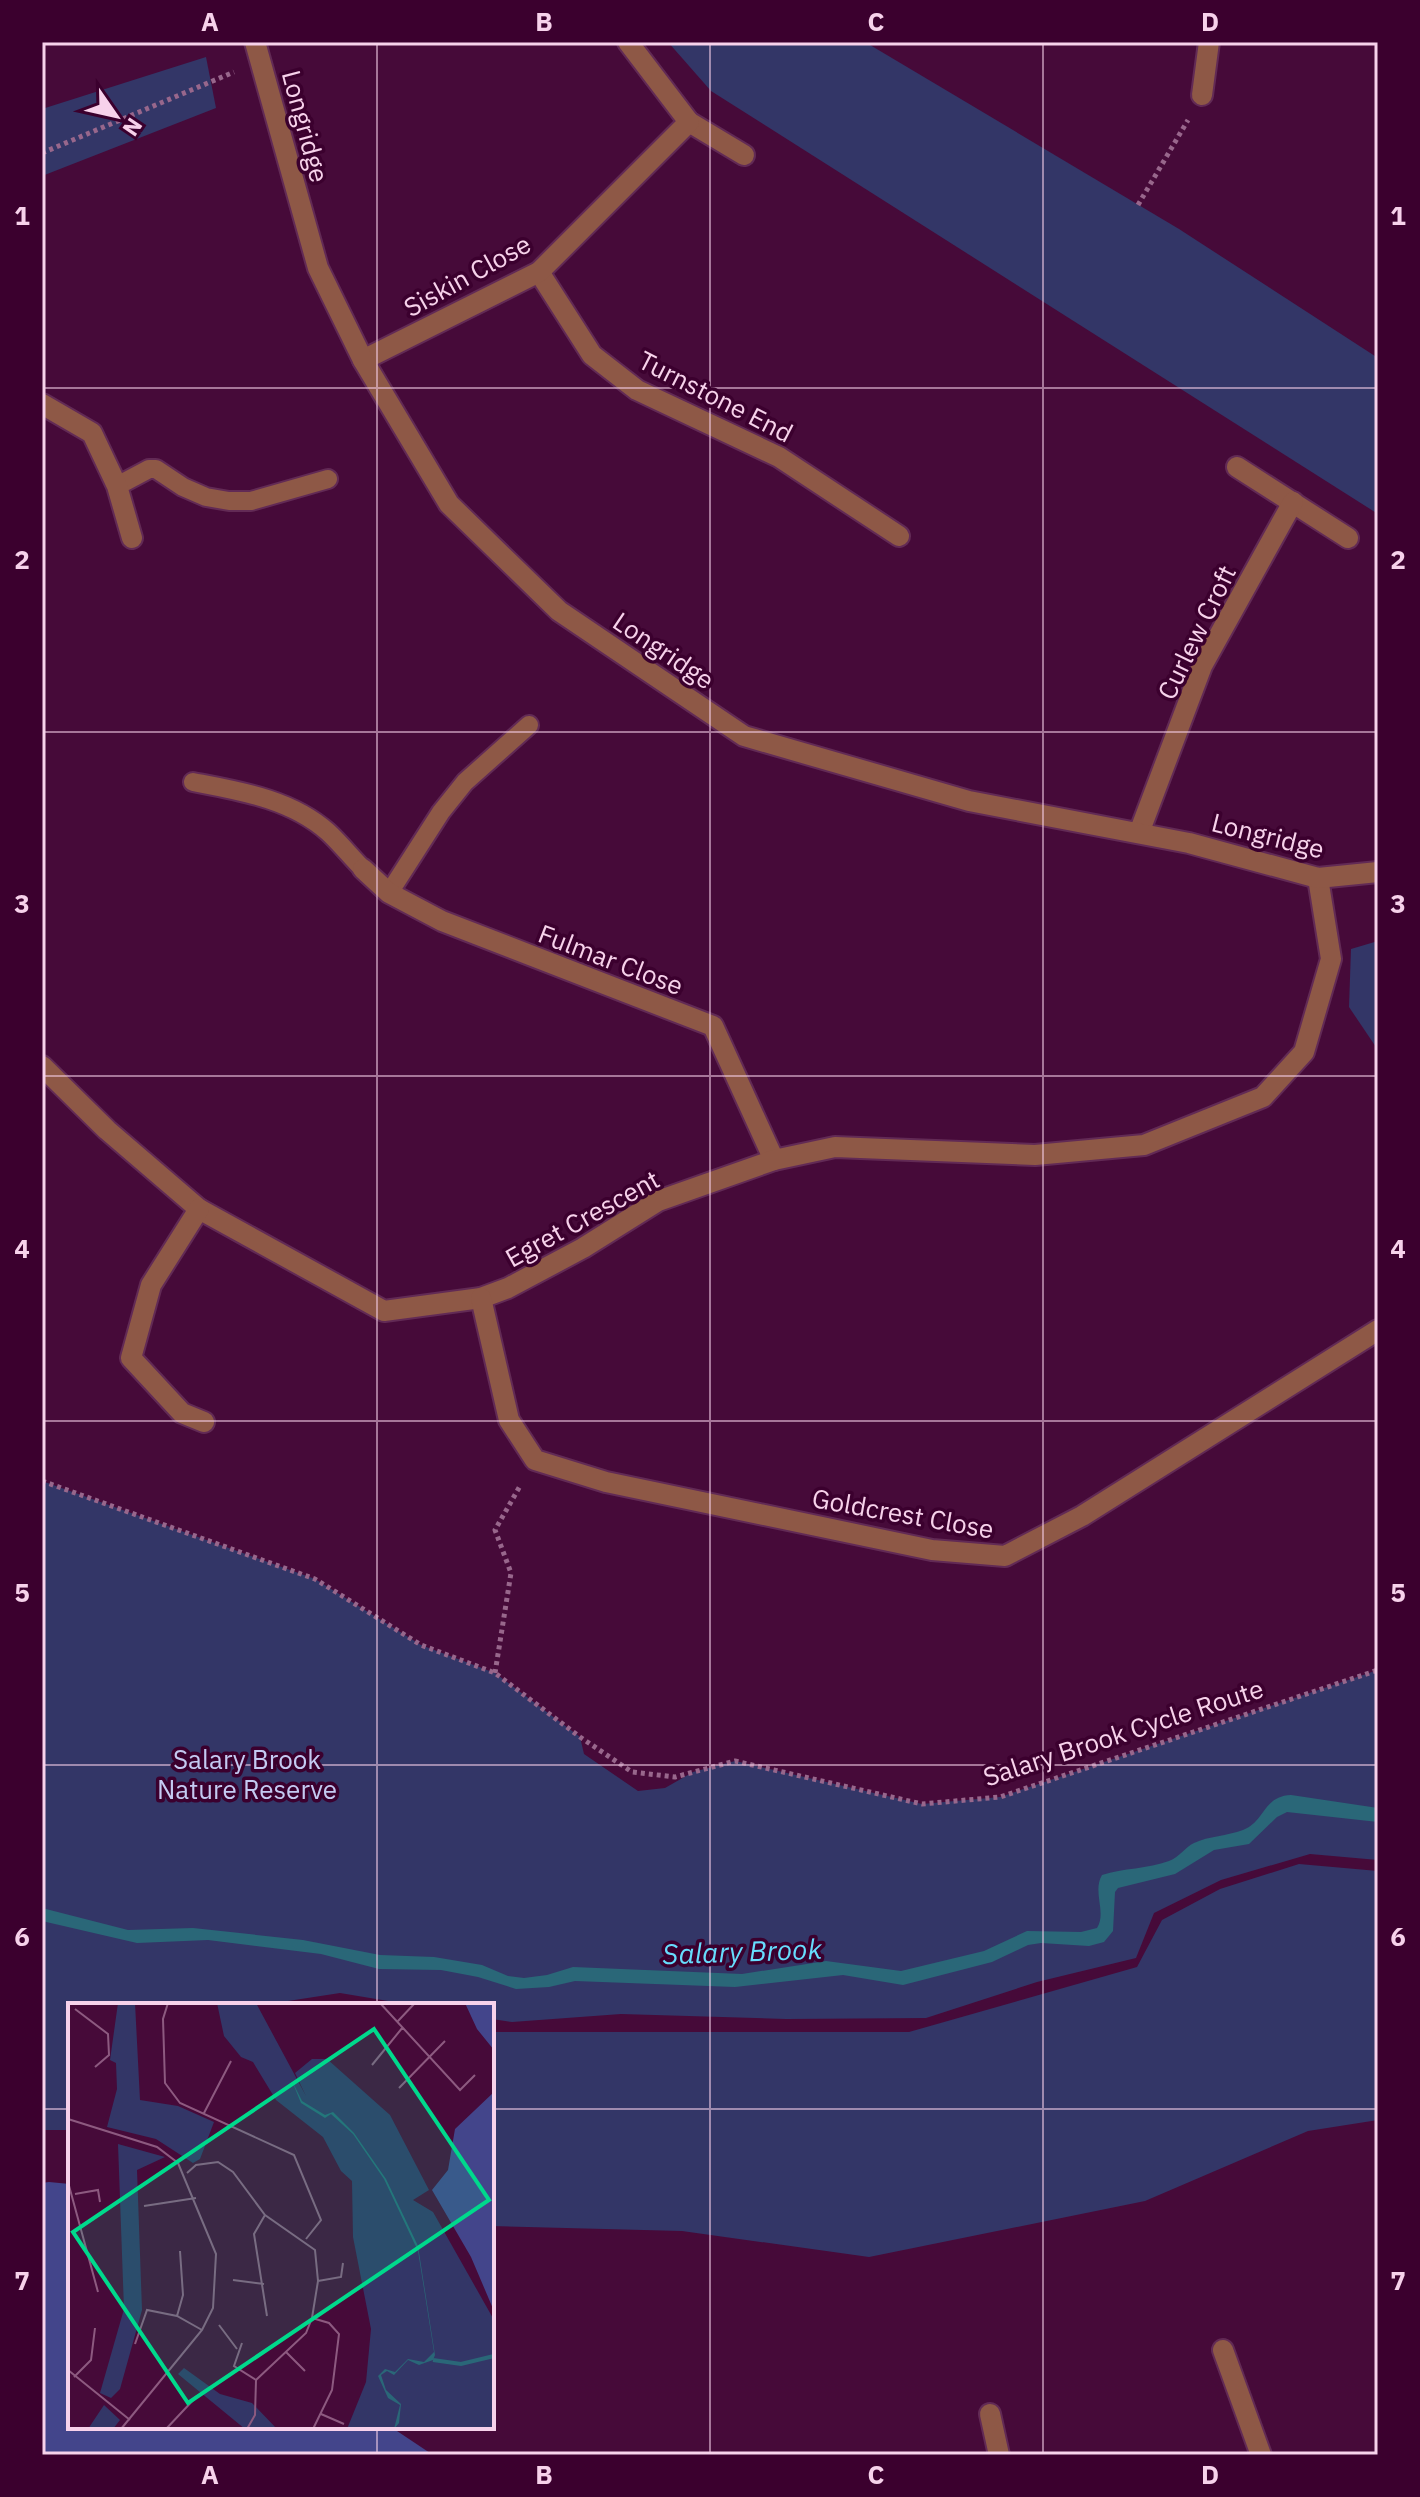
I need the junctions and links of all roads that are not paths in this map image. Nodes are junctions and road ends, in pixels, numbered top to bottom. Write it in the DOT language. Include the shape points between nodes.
graph roads {
  1 [pos="628,42"];
  2 [pos="1209,42"];
  3 [pos="258,52"];
  4 [pos="1202,95"];
  5 [pos="689,122"];
  6 [pos="744,155"];
  7 [pos="539,272"];
  8 [pos="363,360"];
  9 [pos="42,404"];
  10 [pos="1237,467"];
  11 [pos="328,479"];
  12 [pos="117,486"];
  13 [pos="1293,502"];
  14 [pos="899,536"];
  15 [pos="132,538"];
  16 [pos="1348,538"];
  17 [pos="529,725"];
  18 [pos="193,782"];
  19 [pos="1139,833"];
  20 [pos="363,869"];
  21 [pos="1378,872"];
  22 [pos="1318,878"];
  23 [pos="389,893"];
  24 [pos="42,1066"];
  25 [pos="774,1160"];
  26 [pos="199,1209"];
  27 [pos="481,1298"];
  28 [pos="1378,1330"];
  29 [pos="204,1422"];
  30 [pos="1223,2350"];
  31 [pos="990,2414"];
  32 [pos="999,2455"];
  33 [pos="1261,2455"];
  1 -- 5 [label="street"];
  2 -- 4 [label="street"];
  3 -- 8 [label="street, Longridge" via="318,268"];
  5 -- 6 [label="street"];
  5 -- 7 [label="street, Siskin Close"];
  7 -- 8 [label="street, Siskin Close"];
  7 -- 14 [label="street, Turnstone End" via="592,355 637,390 779,457"];
  8 -- 19 [label="street, Longridge" via="449,504 559,611 744,736 969,801"];
  9 -- 12 [label="street" via="92,433"];
  10 -- 13 [label="street"];
  11 -- 12 [label="lane" via="251,501 206,497 156,469"];
  12 -- 15 [label="street"];
  13 -- 16 [label="street"];
  13 -- 19 [label="street, Curlew Croft" via="1202,666"];
  17 -- 23 [label="lane" via="465,782"];
  18 -- 20 [label="lane" via="285,805 328,832"];
  19 -- 22 [label="street, Longridge"];
  20 -- 23 [label="street, Fulmar Close"];
  21 -- 22 [label="street, Longridge"];
  22 -- 25 [label="street, Egret Crescent" via="1331,959 1304,1052 1263,1097 1144,1145 1035,1155 835,1147"];
  23 -- 25 [label="street, Fulmar Close" via="442,921 713,1026"];
  24 -- 26 [label="street, Egret Crescent"];
  25 -- 27 [label="street, Egret Crescent" via="658,1201 583,1248"];
  26 -- 27 [label="street, Egret Crescent" via="384,1311"];
  26 -- 29 [label="street" via="151,1285 131,1358 182,1413"];
  27 -- 28 [label="street, Goldcrest Close" via="509,1420 535,1460 606,1482 932,1550 1005,1556 1082,1516"];
  30 -- 33 [label="street"];
  31 -- 32 [label="street"];
}
